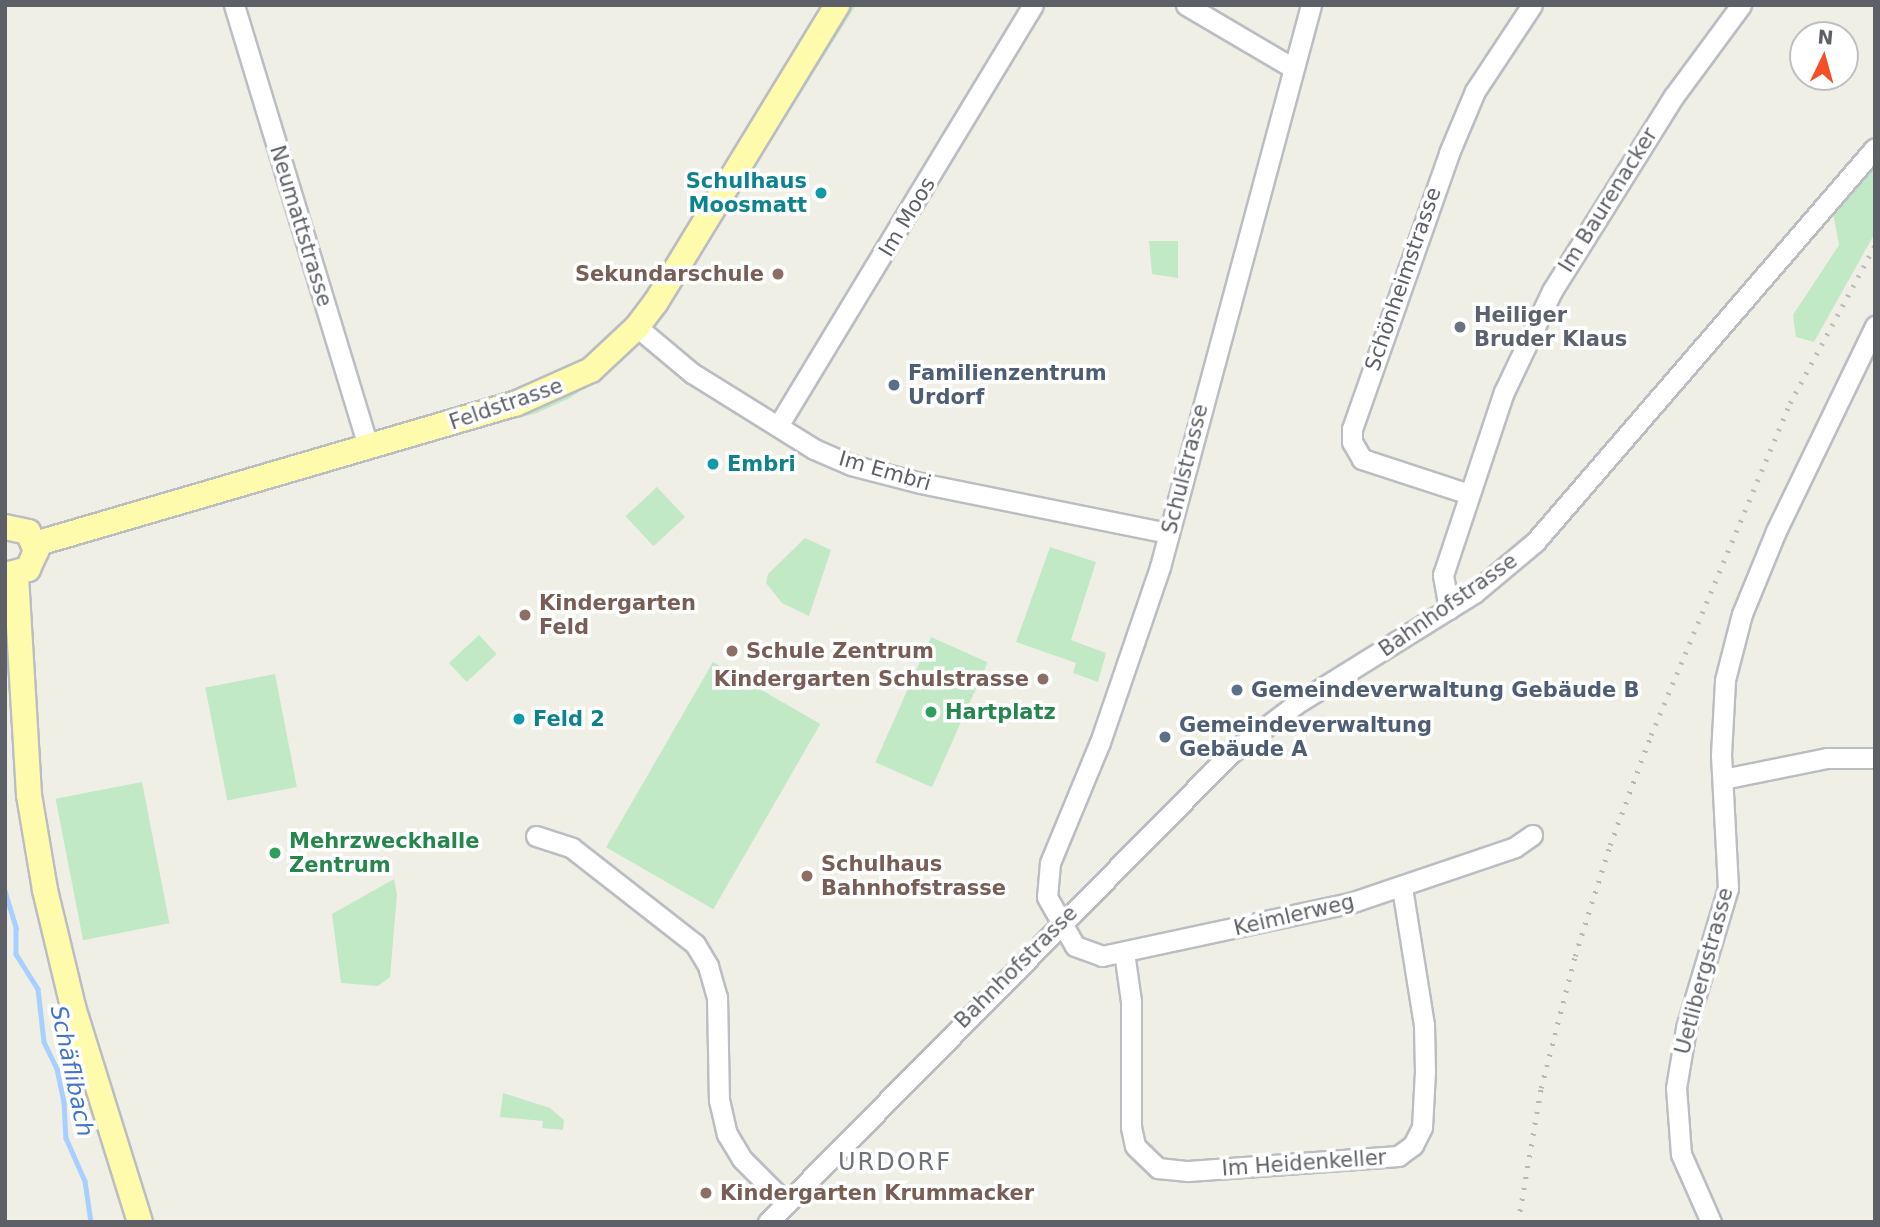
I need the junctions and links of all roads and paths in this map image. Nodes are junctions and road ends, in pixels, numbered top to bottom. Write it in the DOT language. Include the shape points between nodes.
graph roads {
  1 [pos="234,5"];
  2 [pos="837,5"];
  3 [pos="1033,5"];
  4 [pos="1186,5"];
  5 [pos="1311,5"];
  6 [pos="1532,5"];
  7 [pos="1741,5"];
  8 [pos="1293,68"];
  9 [pos="1875,148"];
  10 [pos="1875,326"];
  11 [pos="637,327"];
  12 [pos="778,426"];
  13 [pos="369,447"];
  14 [pos="1469,494"];
  15 [pos="5,527"];
  16 [pos="1169,533"];
  17 [pos="35,544"];
  18 [pos="10,575"];
  19 [pos="1449,608"];
  20 [pos="1875,758"];
  21 [pos="1723,779"];
  22 [pos="1532,835"];
  23 [pos="536,836"];
  24 [pos="1402,888"];
  25 [pos="1060,924"];
  26 [pos="1124,952"];
  27 [pos="785,1202"];
  28 [pos="140,1222"];
  29 [pos="768,1222"];
  30 [pos="1711,1222"];
  1 -- 13 [label="street, Neumattstrasse"];
  2 -- 11 [label="main road, Feldstrasse"];
  3 -- 12 [label="street, Im Moos"];
  4 -- 8 [label="street"];
  5 -- 8 [label="street, Schulstrasse"];
  6 -- 14 [label="street, Schönheimstrasse" via="1475,91 1448,153 1352,429 1352,442 1362,459"];
  7 -- 14 [label="street, Im Baurenacker" via="1674,96 1552,291 1504,392"];
  8 -- 16 [label="street, Schulstrasse"];
  9 -- 19 [label="street, Bahnhofstrasse" via="1541,536 1504,572"];
  10 -- 21 [label="street, Uetlibergstrasse" via="1802,472 1742,614 1722,708"];
  11 -- 12 [label="street, Im Embri" via="692,373"];
  11 -- 13 [label="main road, Feldstrasse" via="591,370 548,393"];
  12 -- 16 [label="street, Im Embri" via="814,449 887,475"];
  13 -- 17 [label="main road, Feldstrasse"];
  14 -- 19 [label="street, Im Baurenacker" via="1443,575"];
  15 -- 17 [label="main road" via="22,528"];
  16 -- 25 [label="street, Schulstrasse" via="1100,742 1047,875 1047,897"];
  17 -- 18 [label="main road" via="33,564"];
  18 -- 28 [label="main road" via="29,796 45,890 73,1007"];
  19 -- 25 [label="street, Bahnhofstrasse" via="1296,704 1230,754"];
  20 -- 21 [label="street" via="1827,758"];
  21 -- 30 [label="street, Uetlibergstrasse" via="1728,888 1686,1028 1676,1088 1681,1154"];
  22 -- 24 [label="street, Keimlerweg" via="1515,846"];
  23 -- 27 [label="street" via="572,848 695,944 708,966 717,997 718,1080 727,1133 742,1159"];
  24 -- 26 [label="street, Keimlerweg" via="1311,913"];
  24 -- 26 [label="street, Im Heidenkeller" via="1424,1025 1425,1072 1422,1127 1412,1145 1398,1156 1188,1171 1158,1168 1135,1146 1131,1127 1131,1001"];
  25 -- 26 [label="street, Keimlerweg" via="1084,952 1102,956"];
  25 -- 27 [label="street, Bahnhofstrasse"];
  27 -- 29 [label="street, Bahnhofstrasse"];
}
